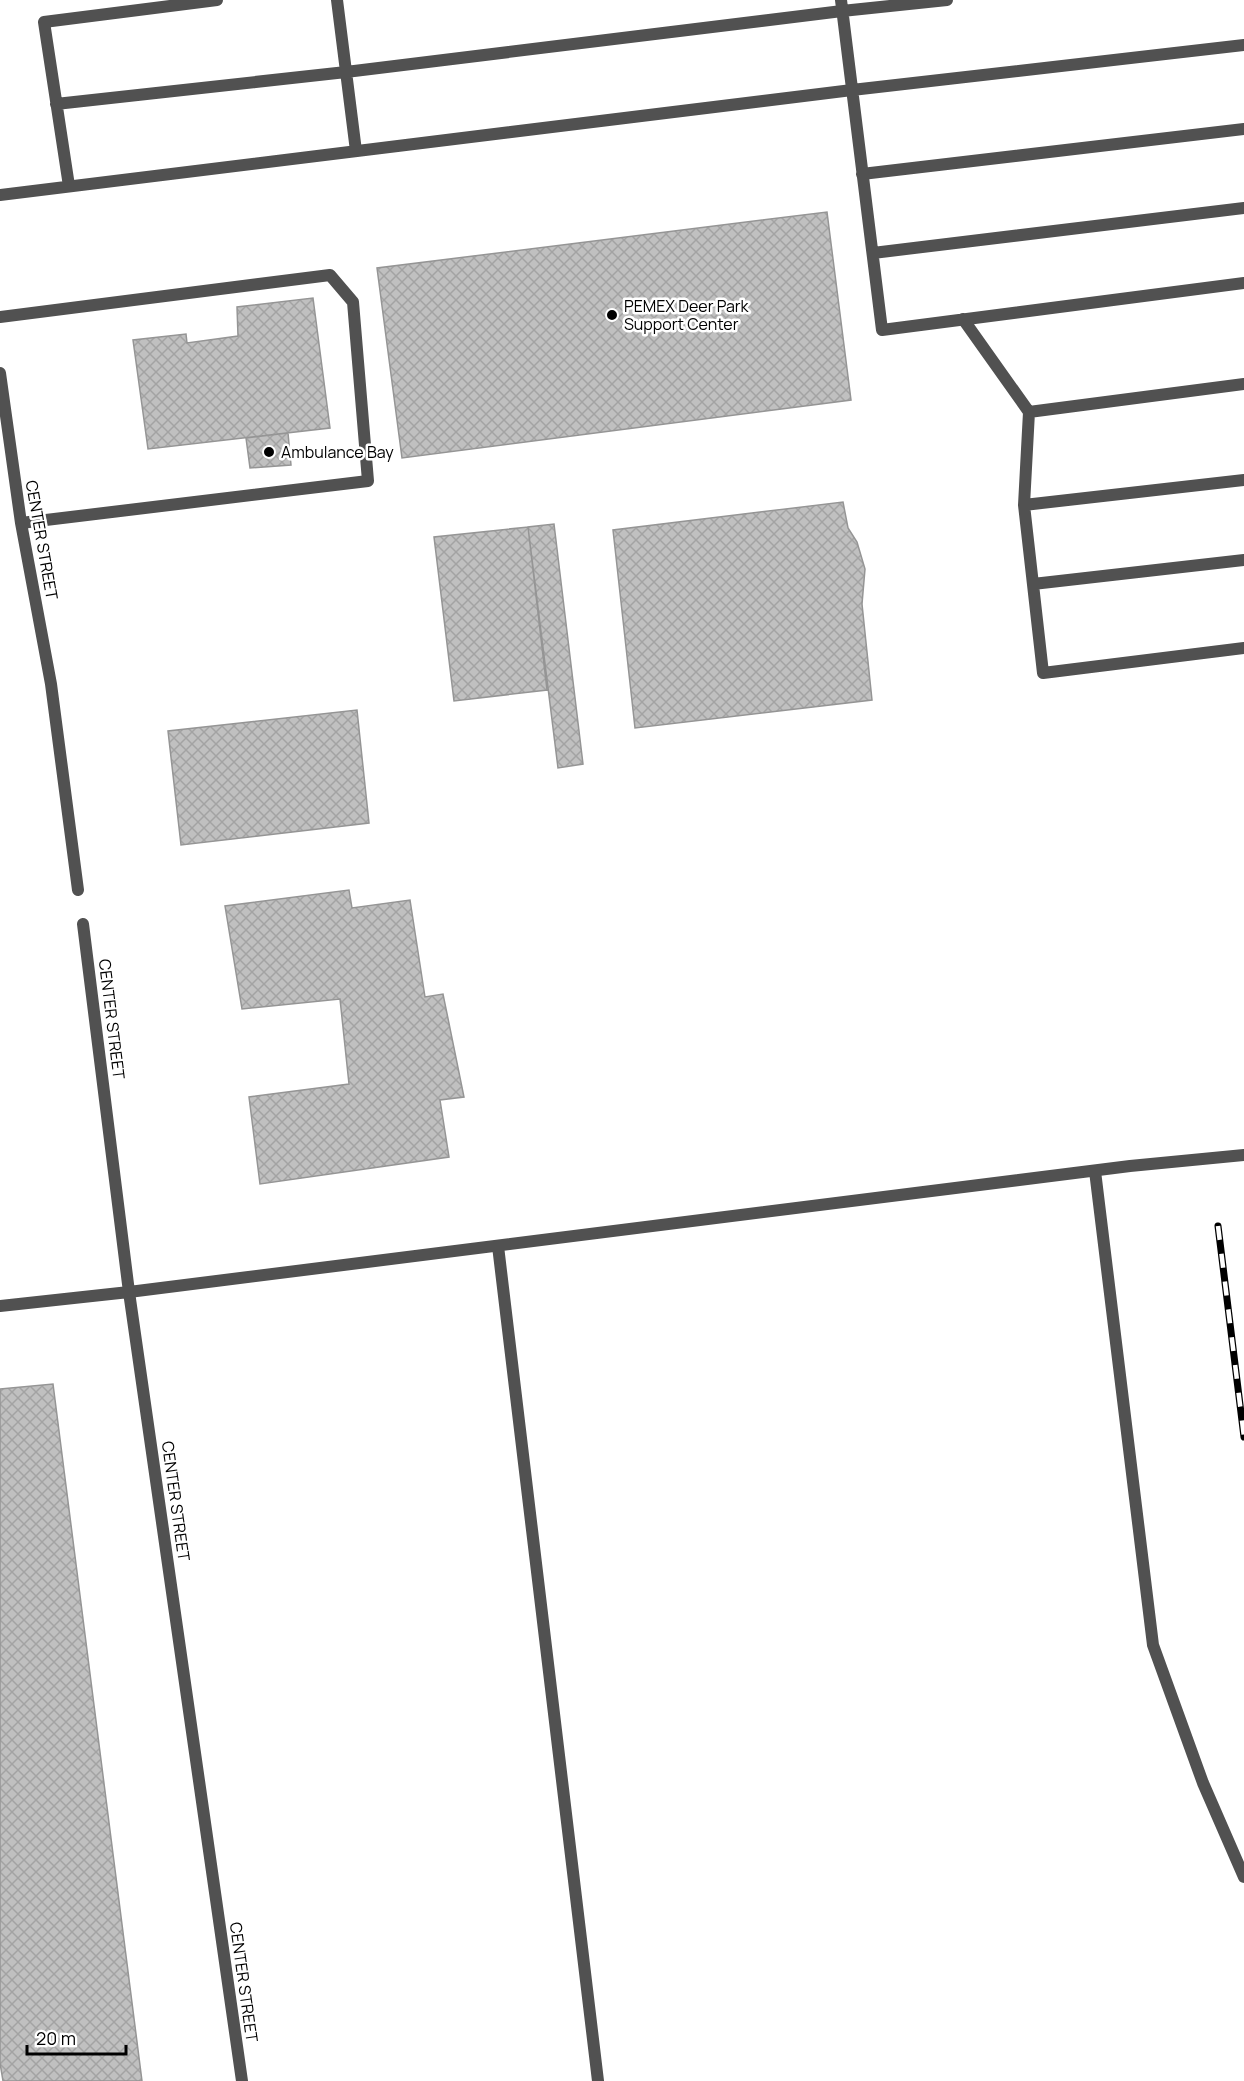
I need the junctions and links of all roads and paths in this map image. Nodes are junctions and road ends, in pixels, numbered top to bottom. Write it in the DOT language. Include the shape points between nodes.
graph roads {
  1 [pos="217,0"];
  2 [pos="337,0"];
  3 [pos="947,0"];
  4 [pos="841,5"];
  5 [pos="1244,45"];
  6 [pos="346,72"];
  7 [pos="852,90"];
  8 [pos="56,104"];
  9 [pos="1244,129"];
  10 [pos="356,151"];
  11 [pos="862,174"];
  12 [pos="69,186"];
  13 [pos="0,195"];
  14 [pos="1244,208"];
  15 [pos="873,254"];
  16 [pos="1244,283"];
  17 [pos="0,317"];
  18 [pos="963,320"];
  19 [pos="0,373"];
  20 [pos="1244,384"];
  21 [pos="1029,412"];
  22 [pos="1244,480"];
  23 [pos="1024,505"];
  24 [pos="21,523"];
  25 [pos="1244,560"];
  26 [pos="1033,584"];
  27 [pos="1244,648"];
  28 [pos="78,890"];
  29 [pos="83,924"];
  30 [pos="1244,1155"];
  31 [pos="1095,1171"];
  32 [pos="498,1246"];
  33 [pos="129,1292"];
  34 [pos="0,1306"];
  35 [pos="1244,1877"];
  36 [pos="242,2081"];
  37 [pos="598,2081"];
  1 -- 8 [label="lane" via="44,22"];
  2 -- 6 [label="lane"];
  3 -- 4 [label="lane"];
  4 -- 6 [label="lane"];
  4 -- 7 [label="lane"];
  5 -- 7 [label="lane"];
  6 -- 8 [label="lane"];
  6 -- 10 [label="lane"];
  7 -- 10 [label="lane"];
  7 -- 11 [label="lane"];
  8 -- 12 [label="lane"];
  9 -- 11 [label="lane"];
  10 -- 12 [label="lane"];
  11 -- 15 [label="lane"];
  12 -- 13 [label="lane"];
  14 -- 15 [label="lane"];
  15 -- 18 [label="lane" via="882,330"];
  16 -- 18 [label="lane"];
  17 -- 24 [label="lane" via="330,275 353,302 368,481"];
  18 -- 21 [label="lane"];
  19 -- 24 [label="lane, CENTER STREET"];
  20 -- 21 [label="lane"];
  21 -- 23 [label="lane"];
  22 -- 23 [label="lane"];
  23 -- 26 [label="lane"];
  24 -- 28 [label="lane, CENTER STREET" via="51,684"];
  25 -- 26 [label="lane"];
  26 -- 27 [label="lane" via="1043,673"];
  29 -- 33 [label="lane, CENTER STREET"];
  30 -- 31 [label="lane"];
  31 -- 32 [label="lane"];
  31 -- 35 [label="lane" via="1153,1645 1203,1783"];
  32 -- 33 [label="lane"];
  32 -- 37 [label="lane"];
  33 -- 34 [label="lane"];
  33 -- 36 [label="lane, CENTER STREET"];
}
